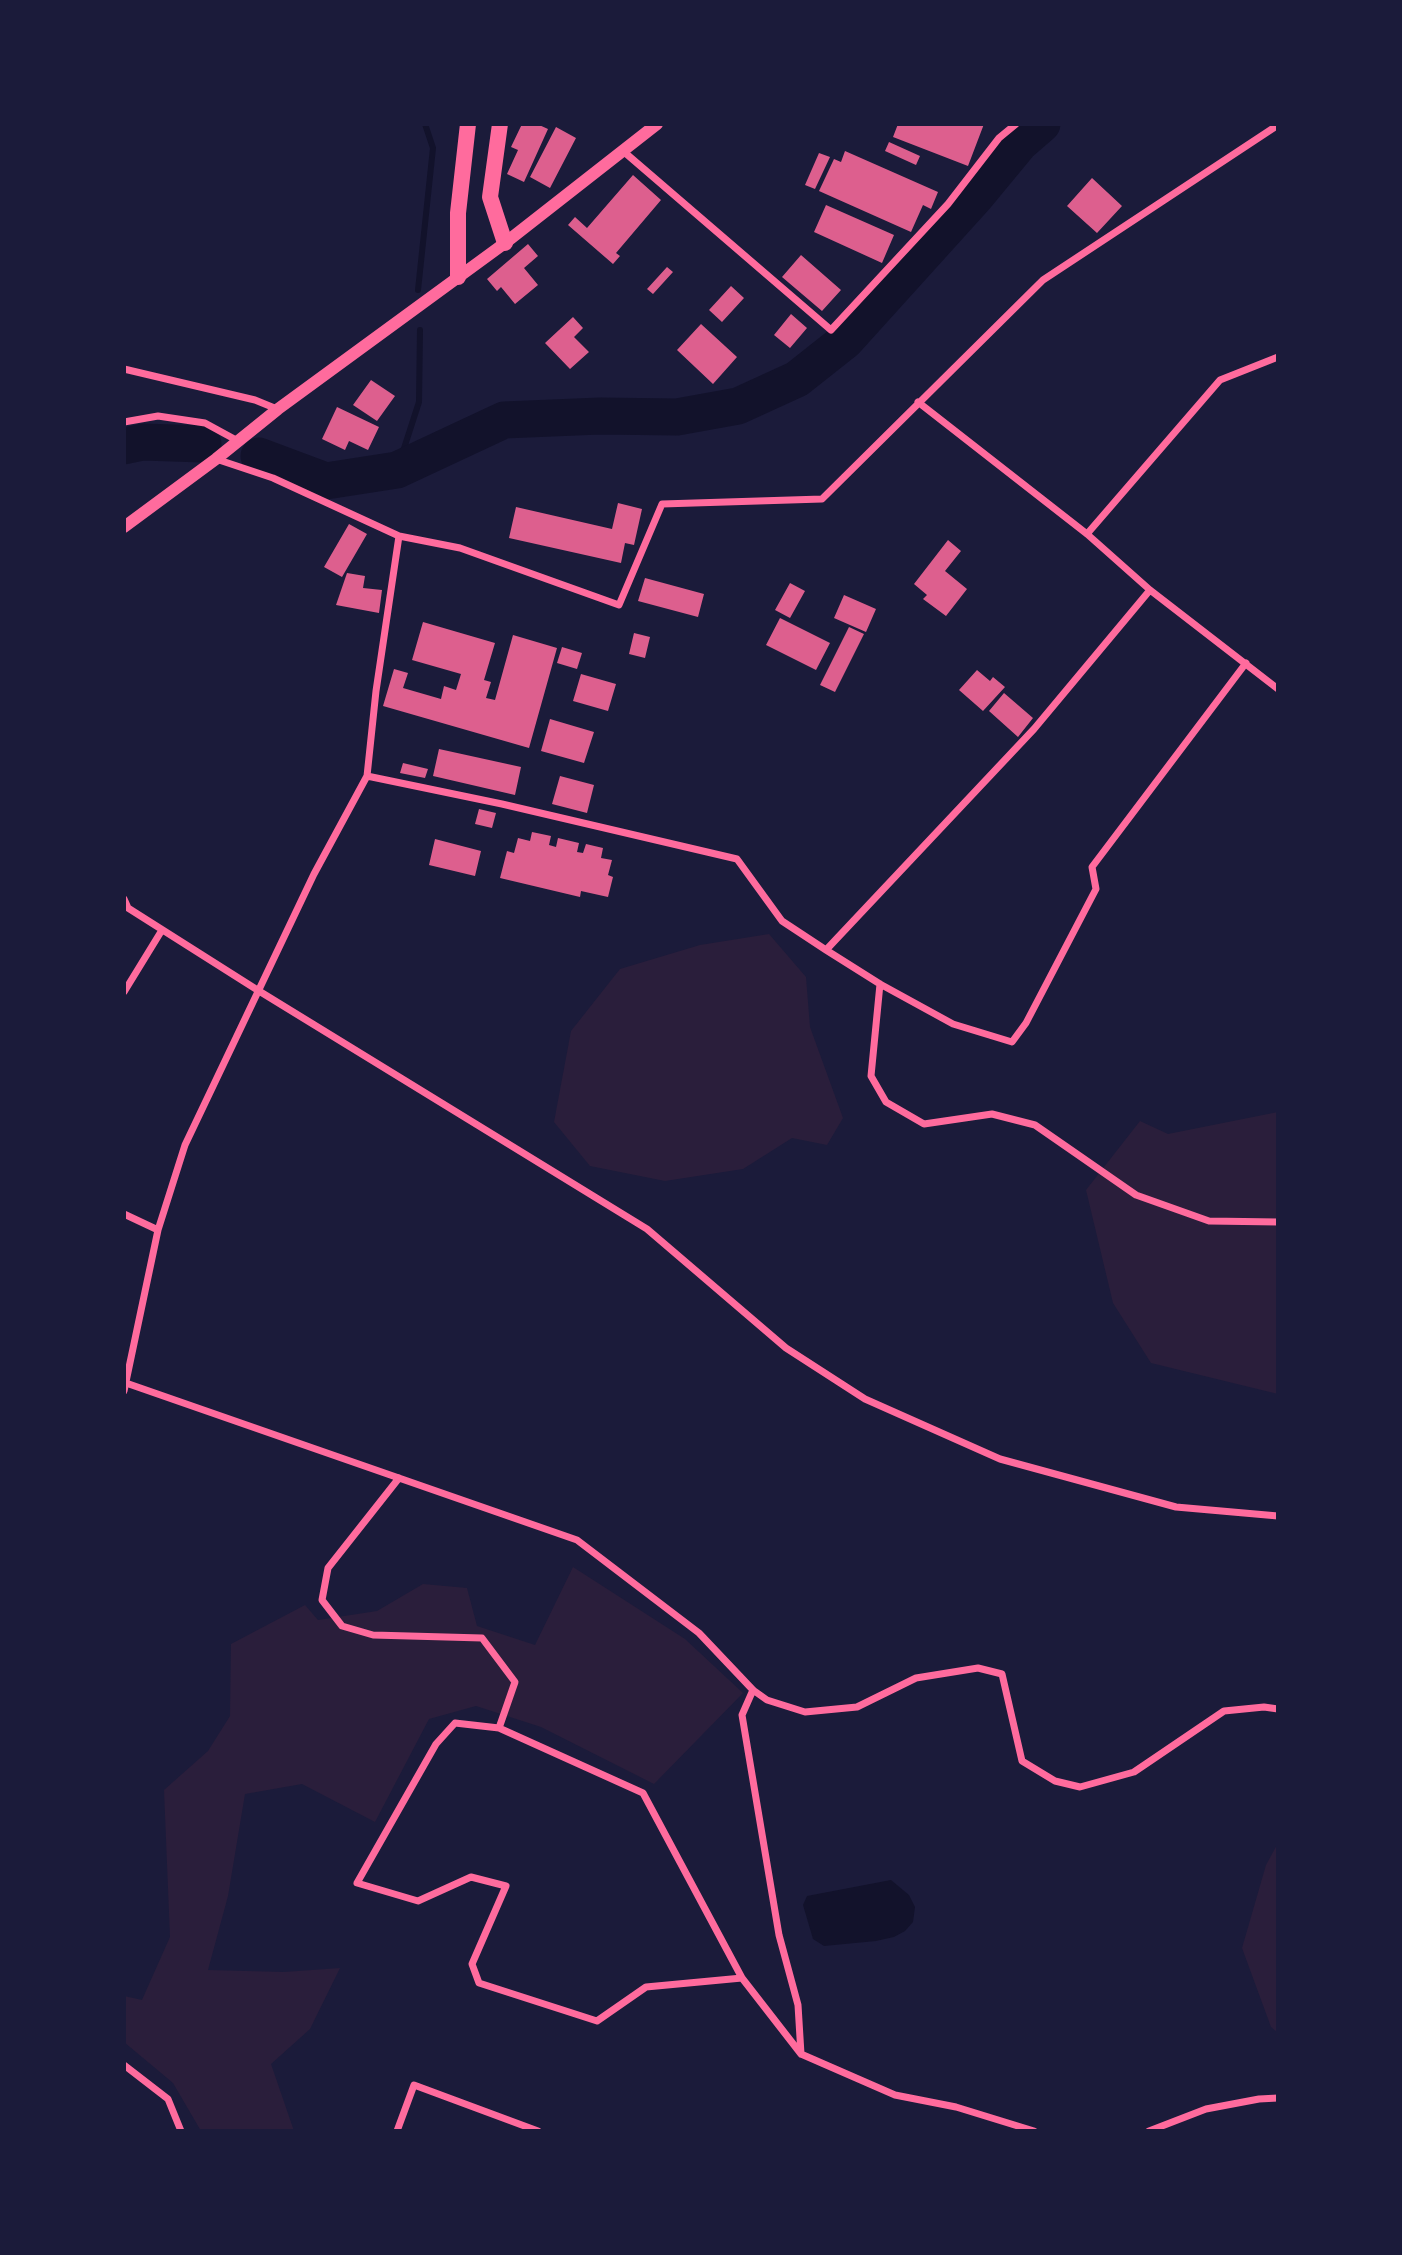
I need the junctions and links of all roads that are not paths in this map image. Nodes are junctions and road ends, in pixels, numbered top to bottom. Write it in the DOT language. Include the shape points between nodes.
graph roads {
  1 [pos="468,124"];
  2 [pos="500,124"];
  3 [pos="657,124"];
  4 [pos="1016,124"];
  5 [pos="1278,125"];
  6 [pos="623,151"];
  7 [pos="505,243"];
  8 [pos="458,278"];
  9 [pos="1278,356"];
  10 [pos="124,369"];
  11 [pos="918,402"];
  12 [pos="278,410"];
  13 [pos="124,422"];
  14 [pos="238,442"];
  15 [pos="216,459"];
  16 [pos="124,527"];
  17 [pos="1087,534"];
  18 [pos="399,536"];
  19 [pos="1150,590"];
  20 [pos="1246,663"];
  21 [pos="1278,689"];
  22 [pos="367,776"];
  23 [pos="124,899"];
  24 [pos="162,930"];
  25 [pos="826,950"];
  26 [pos="880,984"];
  27 [pos="259,991"];
  28 [pos="124,992"];
  29 [pos="124,1214"];
  30 [pos="1278,1222"];
  31 [pos="158,1230"];
  32 [pos="125,1387"];
  33 [pos="399,1478"];
  34 [pos="1278,1516"];
  35 [pos="753,1690"];
  36 [pos="1278,1709"];
  37 [pos="499,1728"];
  38 [pos="742,1978"];
  39 [pos="801,2054"];
  40 [pos="124,2065"];
  41 [pos="1278,2098"];
  42 [pos="181,2131"];
  43 [pos="397,2131"];
  44 [pos="538,2131"];
  45 [pos="1034,2131"];
  46 [pos="1149,2131"];
  1 -- 8 [label="highway" via="458,213"];
  2 -- 7 [label="highway" via="490,197"];
  3 -- 6 [label="main road"];
  4 -- 6 [label="street" via="831,330"];
  5 -- 11 [label="street" via="1043,280"];
  6 -- 7 [label="main road"];
  7 -- 8 [label="main road"];
  8 -- 12 [label="main road"];
  9 -- 17 [label="street" via="1220,380"];
  10 -- 12 [label="street" via="255,400"];
  11 -- 17 [label="street"];
  11 -- 18 [label="street" via="822,499 662,504 619,605 460,548"];
  12 -- 14 [label="main road"];
  13 -- 14 [label="street" via="158,416 205,423"];
  14 -- 15 [label="main road"];
  15 -- 16 [label="main road"];
  15 -- 18 [label="street" via="274,478"];
  17 -- 19 [label="street"];
  18 -- 22 [label="street"];
  19 -- 20 [label="street"];
  19 -- 25 [label="street" via="1034,729"];
  20 -- 21 [label="street"];
  20 -- 26 [label="street" via="1092,867 1096,889 1012,1042 953,1024"];
  22 -- 25 [label="street" via="737,859 782,921"];
  22 -- 27 [label="street"];
  23 -- 24 [label="street" via="128,908"];
  24 -- 27 [label="street"];
  24 -- 28 [label="street"];
  25 -- 26 [label="street"];
  26 -- 30 [label="street" via="872,1076 886,1102 924,1124 992,1114 1035,1125 1136,1195 1209,1221"];
  27 -- 31 [label="street" via="185,1145"];
  27 -- 34 [label="street" via="647,1229 786,1348 865,1399 1000,1459 1176,1507"];
  29 -- 31 [label="street"];
  31 -- 32 [label="street"];
  32 -- 33 [label="street"];
  33 -- 35 [label="street" via="577,1540 699,1633"];
  33 -- 37 [label="street" via="328,1569 322,1600 342,1626 373,1635 482,1638 514,1682"];
  35 -- 36 [label="street" via="767,1700 805,1712 857,1707 916,1678 978,1668 1002,1674 1023,1761 1055,1781 1080,1787 1135,1772 1224,1711"];
  35 -- 39 [label="street" via="742,1714 779,1935 798,2005"];
  37 -- 38 [label="street" via="643,1793"];
  37 -- 38 [label="street" via="455,1723 436,1744 356,1883 418,1901 471,1877 506,1886 472,1964 479,1983 597,2021 646,1987"];
  38 -- 39 [label="street"];
  39 -- 45 [label="street" via="895,2095 956,2107"];
  40 -- 42 [label="street" via="168,2099"];
  41 -- 46 [label="street" via="1206,2109"];
  43 -- 44 [label="street" via="414,2085"];
}
